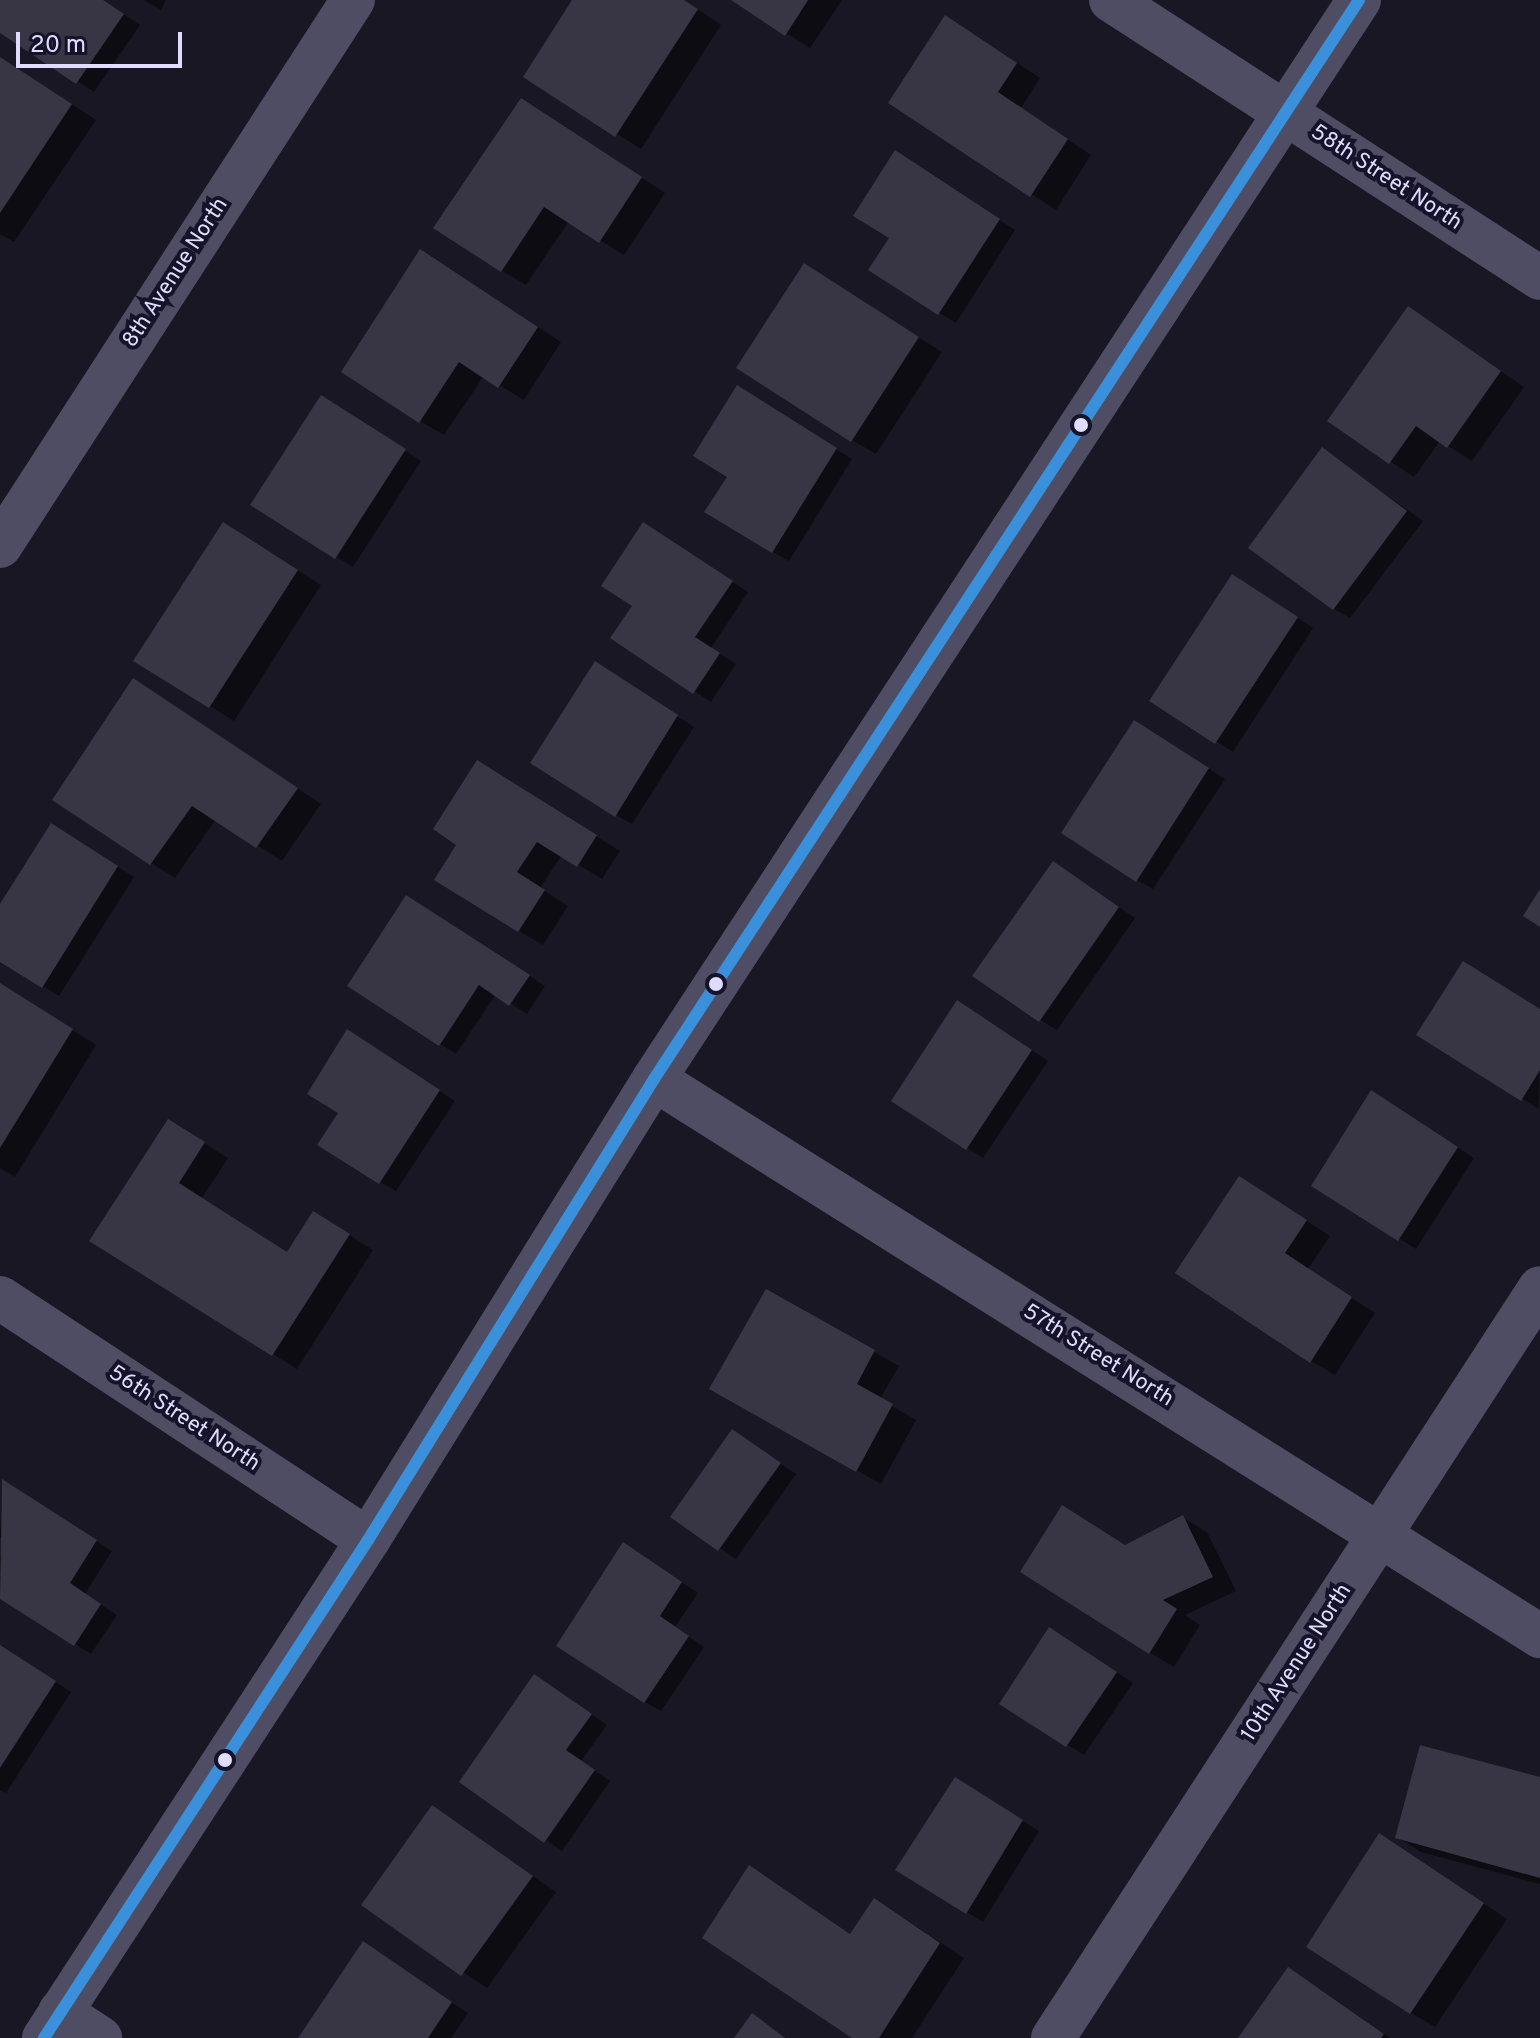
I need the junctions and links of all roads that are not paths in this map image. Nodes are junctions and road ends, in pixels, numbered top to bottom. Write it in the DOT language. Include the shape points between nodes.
graph roads {
  1 [pos="353,0"];
  2 [pos="1111,0"];
  3 [pos="1359,0"];
  4 [pos="1286,113"];
  5 [pos="1540,278"];
  6 [pos="0,546"];
  7 [pos="654,1079"];
  8 [pos="1540,1288"];
  9 [pos="0,1298"];
  10 [pos="1381,1534"];
  11 [pos="368,1540"];
  12 [pos="1540,1636"];
  13 [pos="52,2025"];
  14 [pos="100,2038"];
  15 [pos="1053,2038"];
  1 -- 6 [label="street, 8th Avenue North"];
  2 -- 4 [label="street, 58th Street North"];
  3 -- 4 [label="street"];
  4 -- 5 [label="street, 58th Street North"];
  4 -- 7 [label="street"];
  7 -- 10 [label="street, 57th Street North"];
  7 -- 11 [label="street"];
  8 -- 10 [label="street, 10th Avenue North"];
  9 -- 11 [label="street, 56th Street North"];
  10 -- 12 [label="street, 57th Street North"];
  10 -- 15 [label="street, 10th Avenue North"];
  11 -- 13 [label="street"];
  13 -- 14 [label="street"];
}
